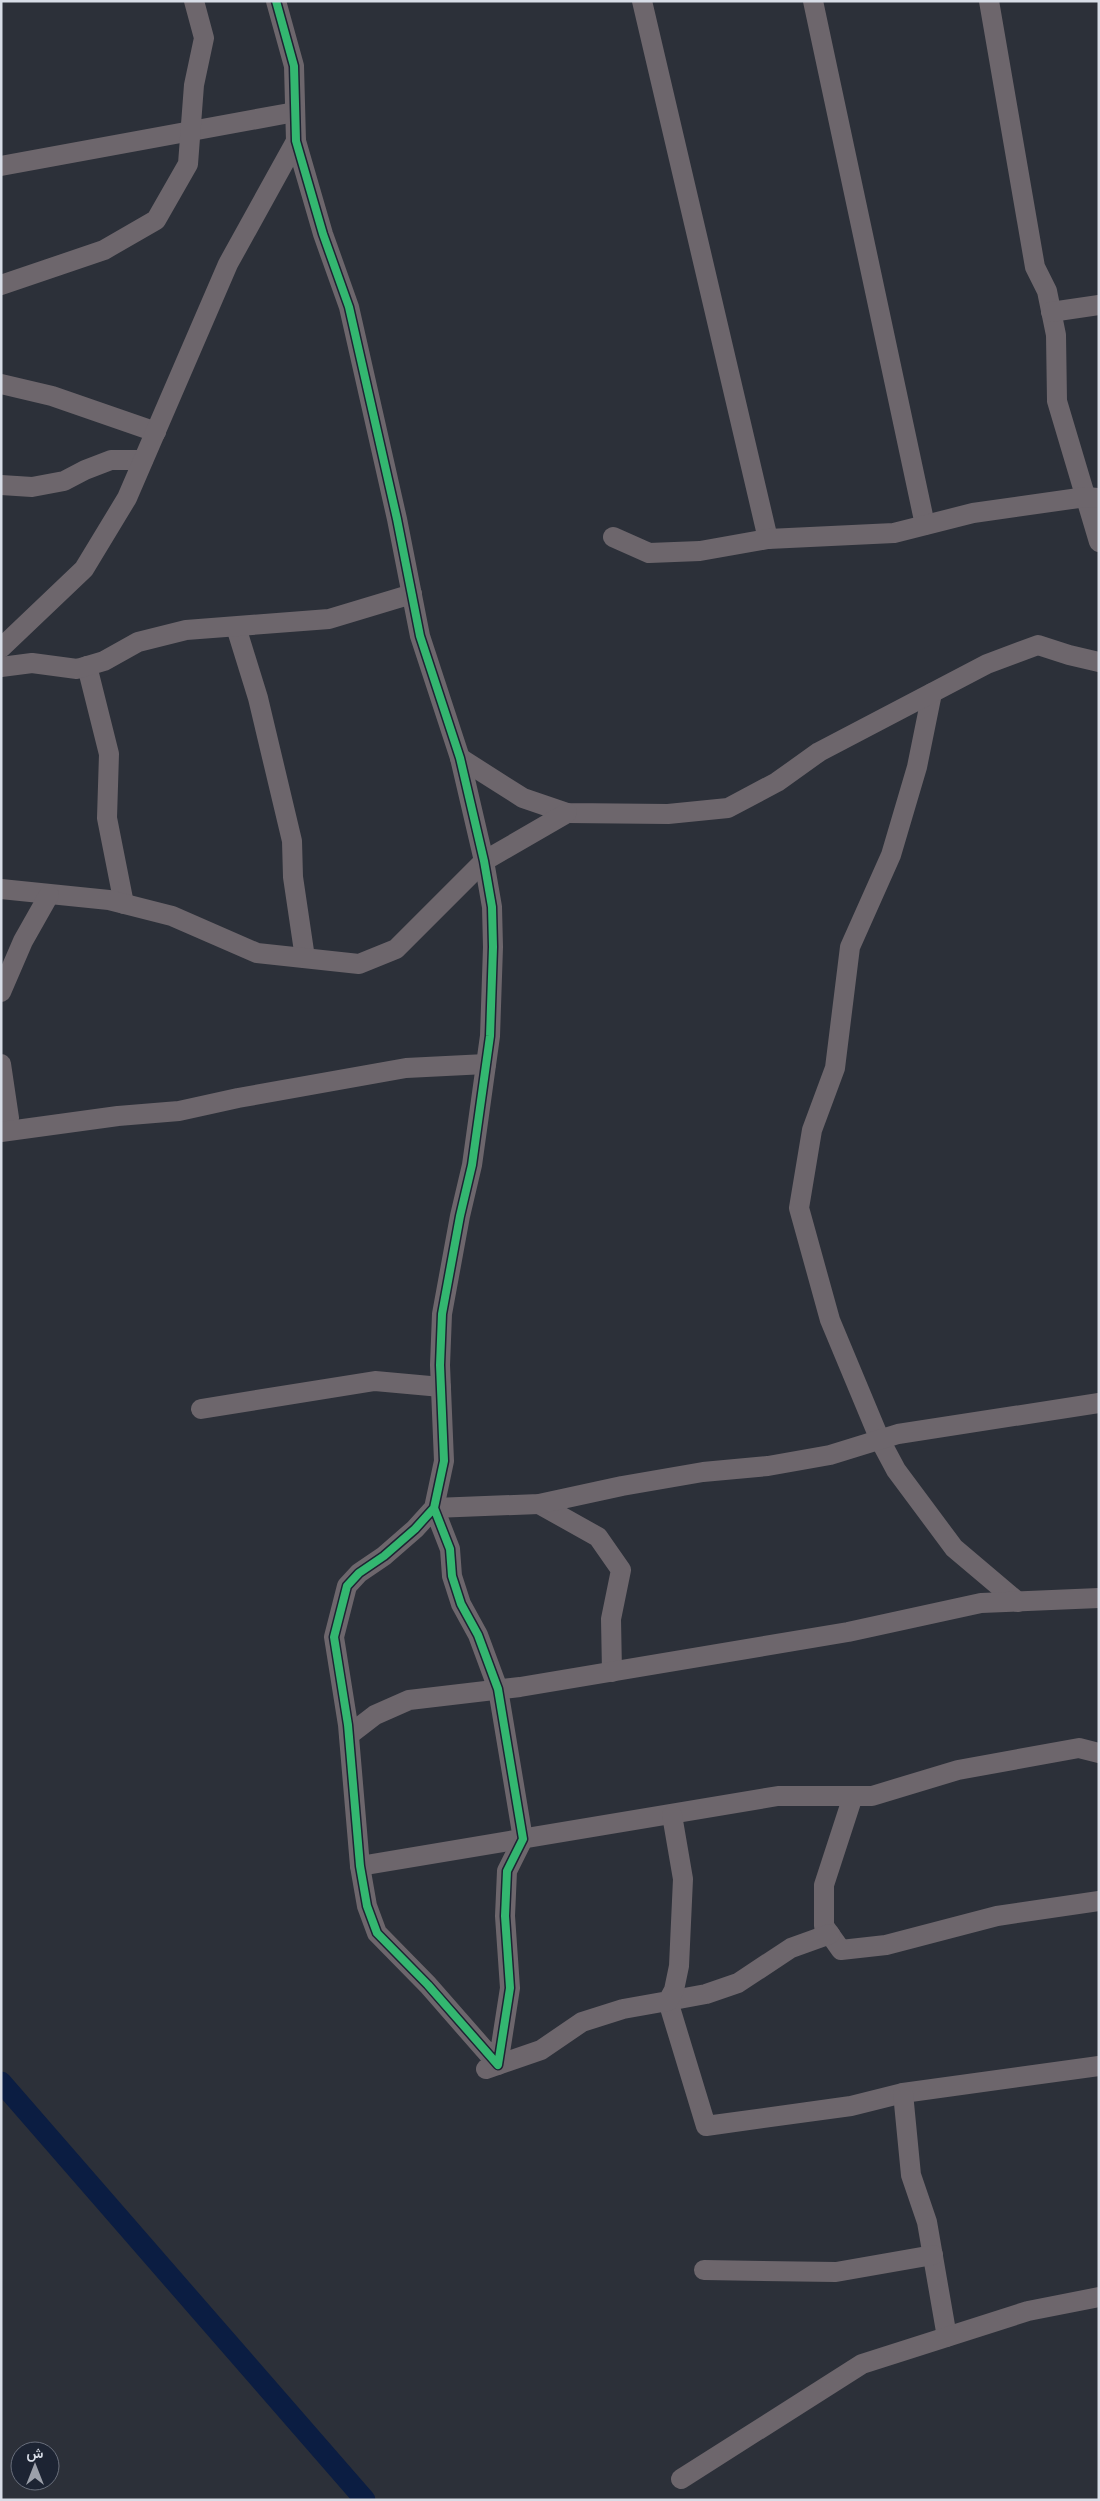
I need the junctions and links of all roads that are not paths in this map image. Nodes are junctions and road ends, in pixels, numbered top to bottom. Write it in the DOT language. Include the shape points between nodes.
graph roads {
  1 [pos="194,1"];
  2 [pos="276,1"];
  3 [pos="642,1"];
  4 [pos="813,1"];
  5 [pos="989,1"];
  6 [pos="295,112"];
  7 [pos="189,131"];
  8 [pos="296,141"];
  9 [pos="1,166"];
  10 [pos="1,286"];
  11 [pos="1099,305"];
  12 [pos="1051,312"];
  13 [pos="1,384"];
  14 [pos="156,432"];
  15 [pos="143,460"];
  16 [pos="1,485"];
  17 [pos="1092,497"];
  18 [pos="925,525"];
  19 [pos="613,537"];
  20 [pos="768,539"];
  21 [pos="1099,542"];
  22 [pos="412,594"];
  23 [pos="236,627"];
  24 [pos="1,648"];
  25 [pos="1099,662"];
  26 [pos="87,666"];
  27 [pos="1,667"];
  28 [pos="932,693"];
  29 [pos="460,758"];
  30 [pos="567,813"];
  31 [pos="484,861"];
  32 [pos="1,889"];
  33 [pos="49,895"];
  34 [pos="124,904"];
  35 [pos="305,958"];
  36 [pos="7,968"];
  37 [pos="1,992"];
  38 [pos="1,1064"];
  39 [pos="486,1064"];
  40 [pos="1,1127"];
  41 [pos="1,1132"];
  42 [pos="441,1387"];
  43 [pos="1099,1403"];
  44 [pos="201,1409"];
  45 [pos="880,1440"];
  46 [pos="538,1504"];
  47 [pos="434,1508"];
  48 [pos="1018,1602"];
  49 [pos="1095,1603"];
  50 [pos="612,1672"];
  51 [pos="498,1689"];
  52 [pos="349,1735"];
  53 [pos="1099,1753"];
  54 [pos="853,1796"];
  55 [pos="672,1815"];
  56 [pos="523,1840"];
  57 [pos="360,1866"];
  58 [pos="1099,1901"];
  59 [pos="830,1934"];
  60 [pos="668,2000"];
  61 [pos="1099,2066"];
  62 [pos="491,2067"];
  63 [pos="903,2093"];
  64 [pos="933,2255"];
  65 [pos="704,2270"];
  66 [pos="1099,2297"];
  67 [pos="947,2337"];
  68 [pos="681,2479"];
  1 -- 7 [label="street" via="204,38"];
  2 -- 6 [label="street" via="294,66"];
  3 -- 20 [label="street"];
  4 -- 18 [label="street"];
  5 -- 12 [label="street" via="1035,268 1047,291"];
  6 -- 7 [label="street"];
  6 -- 8 [label="street"];
  7 -- 9 [label="street"];
  7 -- 10 [label="street" via="188,164 156,220 104,250"];
  8 -- 14 [label="street" via="228,264"];
  8 -- 22 [label="street" via="348,308"];
  11 -- 12 [label="street"];
  12 -- 17 [label="street" via="1056,335 1056,401"];
  13 -- 14 [label="street" via="52,396"];
  14 -- 15 [label="street"];
  15 -- 16 [label="street" via="111,460 64,481 32,487"];
  15 -- 24 [label="street" via="127,498 84,569"];
  17 -- 18 [label="street" via="973,513"];
  17 -- 21 [label="street"];
  18 -- 20 [label="street" via="894,533"];
  19 -- 20 [label="street" via="649,553 700,551"];
  22 -- 23 [label="street" via="329,619"];
  22 -- 29 [label="street" via="420,636"];
  23 -- 26 [label="street" via="186,630 138,642 104,661"];
  23 -- 35 [label="street" via="258,698 292,841 293,877"];
  25 -- 28 [label="street" via="1038,645 987,664"];
  26 -- 27 [label="street" via="77,669 32,663"];
  26 -- 34 [label="street" via="109,754 107,818"];
  28 -- 30 [label="street" via="820,752 777,782 728,808 668,814"];
  28 -- 45 [label="street" via="917,767 891,855 850,947 835,1068 812,1130 799,1208 830,1320"];
  29 -- 30 [label="street" via="523,798"];
  29 -- 31 [label="street"];
  30 -- 31 [label="street"];
  31 -- 35 [label="street" via="396,949 359,964"];
  31 -- 39 [label="street" via="492,906 493,947"];
  32 -- 33 [label="street"];
  33 -- 34 [label="street"];
  33 -- 36 [label="street"];
  34 -- 35 [label="street" via="172,916 257,953"];
  36 -- 37 [label="street"];
  38 -- 40 [label="street" via="9,1118"];
  39 -- 41 [label="street" via="406,1068 179,1111"];
  39 -- 42 [label="street" via="472,1165 442,1314"];
  42 -- 44 [label="street" via="374,1381"];
  42 -- 47 [label="street" via="444,1461"];
  43 -- 45 [label="street" via="917,1431"];
  45 -- 46 [label="street" via="830,1455 768,1466 702,1472"];
  45 -- 48 [label="street" via="896,1470 954,1548"];
  46 -- 47 [label="street"];
  46 -- 50 [label="street" via="598,1537 621,1570 611,1619"];
  47 -- 51 [label="street" via="450,1549 452,1576 461,1604 478,1635"];
  47 -- 52 [label="street" via="415,1529 347,1586 334,1637"];
  48 -- 49 [label="street"];
  48 -- 50 [label="street" via="981,1603 848,1632"];
  50 -- 51 [label="street"];
  51 -- 52 [label="street" via="408,1700 375,1715"];
  51 -- 56 [label="street"];
  52 -- 57 [label="street"];
  53 -- 54 [label="street" via="1080,1748 1013,1759 958,1770 872,1796"];
  54 -- 55 [label="street" via="778,1796"];
  54 -- 59 [label="street" via="824,1885 824,1926"];
  55 -- 56 [label="street"];
  55 -- 60 [label="street" via="683,1880 679,1966 674,1990"];
  56 -- 57 [label="street"];
  56 -- 62 [label="street" via="506,1871 505,1916 510,1988"];
  57 -- 62 [label="street" via="367,1906 377,1933 428,1985"];
  58 -- 59 [label="street" via="997,1916 886,1945 841,1950"];
  59 -- 60 [label="street" via="792,1948 738,1983 706,1994"];
  60 -- 62 [label="street" via="582,2022 541,2050"];
  60 -- 63 [label="street" via="706,2126 852,2106"];
  61 -- 63 [label="street"];
  63 -- 64 [label="street" via="911,2175 927,2222"];
  64 -- 65 [label="street" via="836,2272"];
  64 -- 67 [label="street"];
  66 -- 67 [label="street" via="1028,2311"];
  67 -- 68 [label="street" via="862,2364"];
}
